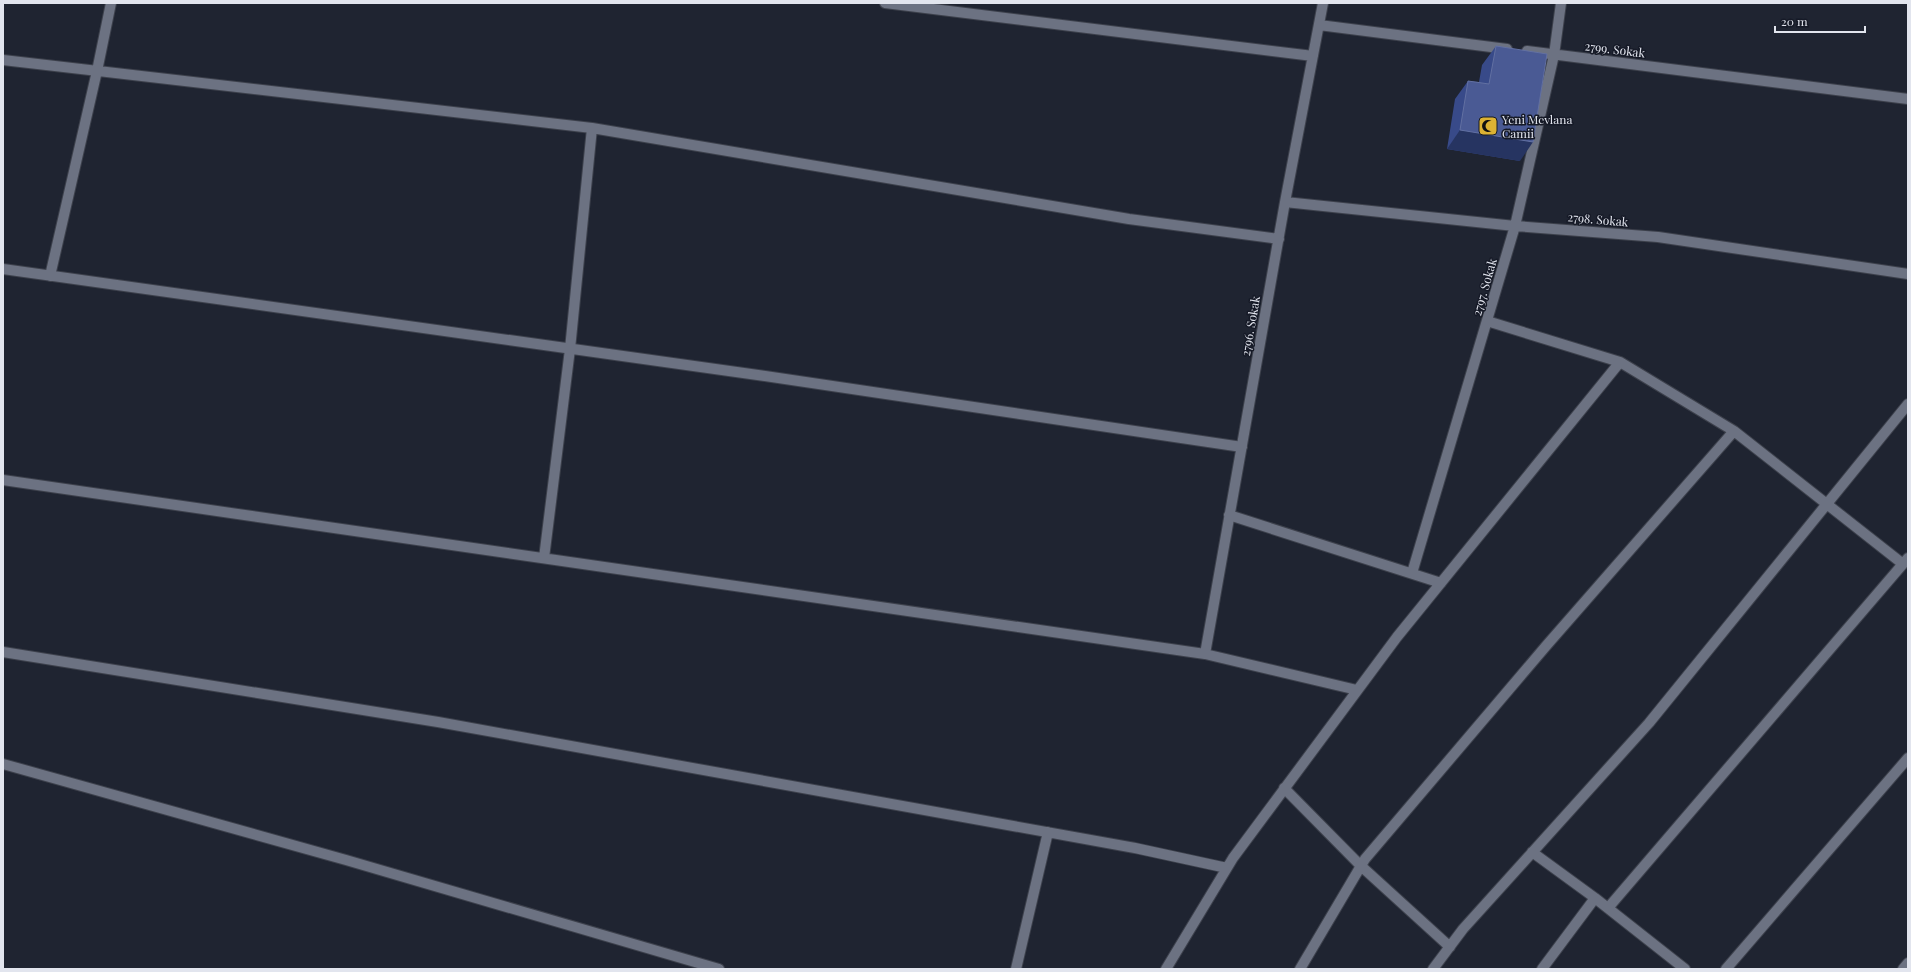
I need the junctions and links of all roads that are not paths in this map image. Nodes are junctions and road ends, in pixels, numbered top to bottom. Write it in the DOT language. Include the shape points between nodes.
graph roads {
  1 [pos="111,3"];
  2 [pos="885,3"];
  3 [pos="1323,3"];
  4 [pos="1561,3"];
  5 [pos="918,5"];
  6 [pos="1319,25"];
  7 [pos="1554,55"];
  8 [pos="1313,56"];
  9 [pos="3,60"];
  10 [pos="97,71"];
  11 [pos="1908,99"];
  12 [pos="592,128"];
  13 [pos="1285,202"];
  14 [pos="1515,226"];
  15 [pos="1279,239"];
  16 [pos="3,270"];
  17 [pos="1908,274"];
  18 [pos="50,276"];
  19 [pos="1487,321"];
  20 [pos="570,349"];
  21 [pos="1620,362"];
  22 [pos="1908,404"];
  23 [pos="1734,431"];
  24 [pos="1242,447"];
  25 [pos="3,480"];
  26 [pos="1825,505"];
  27 [pos="1229,515"];
  28 [pos="544,558"];
  29 [pos="1905,561"];
  30 [pos="1412,573"];
  31 [pos="1441,583"];
  32 [pos="3,652"];
  33 [pos="1205,654"];
  34 [pos="1357,690"];
  35 [pos="1908,758"];
  36 [pos="3,764"];
  37 [pos="1284,788"];
  38 [pos="1048,832"];
  39 [pos="1532,852"];
  40 [pos="1361,866"];
  41 [pos="1226,868"];
  42 [pos="1595,898"];
  43 [pos="1608,908"];
  44 [pos="1450,947"];
  45 [pos="1908,963"];
  46 [pos="720,969"];
  47 [pos="1016,969"];
  48 [pos="1166,969"];
  49 [pos="1300,969"];
  50 [pos="1433,969"];
  51 [pos="1542,969"];
  52 [pos="1685,969"];
  53 [pos="1726,969"];
  54 [pos="1903,969"];
  1 -- 10 [label="street"];
  2 -- 5 [label="street"];
  3 -- 6 [label="street, 2796. Sokak"];
  4 -- 7 [label="street, 2797. Sokak"];
  5 -- 8 [label="street"];
  6 -- 7 [label="street, 2799. Sokak"];
  6 -- 8 [label="street, 2796. Sokak"];
  7 -- 11 [label="street, 2799. Sokak"];
  7 -- 14 [label="street, 2797. Sokak"];
  8 -- 13 [label="street, 2796. Sokak"];
  9 -- 10 [label="street"];
  10 -- 12 [label="street"];
  10 -- 18 [label="street"];
  12 -- 15 [label="street" via="1129,219"];
  12 -- 20 [label="street"];
  13 -- 14 [label="street, 2798. Sokak"];
  13 -- 15 [label="street, 2796. Sokak"];
  14 -- 17 [label="street, 2798. Sokak" via="1658,237"];
  14 -- 19 [label="street, 2797. Sokak"];
  15 -- 24 [label="street, 2796. Sokak"];
  16 -- 18 [label="street"];
  18 -- 20 [label="street"];
  19 -- 21 [label="street"];
  19 -- 30 [label="street, 2797. Sokak"];
  20 -- 24 [label="street"];
  20 -- 28 [label="street"];
  21 -- 23 [label="street"];
  21 -- 31 [label="street"];
  22 -- 26 [label="street"];
  23 -- 26 [label="street"];
  23 -- 40 [label="street" via="1546,646"];
  24 -- 27 [label="street, 2796. Sokak"];
  25 -- 28 [label="street"];
  26 -- 29 [label="street"];
  26 -- 39 [label="street" via="1649,723"];
  27 -- 30 [label="street"];
  27 -- 33 [label="street, 2796. Sokak"];
  28 -- 33 [label="street"];
  29 -- 43 [label="street"];
  30 -- 31 [label="street"];
  31 -- 34 [label="street"];
  32 -- 38 [label="street" via="438,722"];
  33 -- 34 [label="street"];
  34 -- 37 [label="street"];
  35 -- 53 [label="street"];
  36 -- 46 [label="street"];
  37 -- 40 [label="street"];
  37 -- 41 [label="street"];
  38 -- 41 [label="street"];
  38 -- 47 [label="street"];
  39 -- 42 [label="street"];
  39 -- 44 [label="street"];
  40 -- 44 [label="street"];
  40 -- 49 [label="street"];
  41 -- 48 [label="street"];
  42 -- 43 [label="street"];
  42 -- 51 [label="street"];
  43 -- 52 [label="street"];
  44 -- 50 [label="street"];
  45 -- 54 [label="street"];
}
